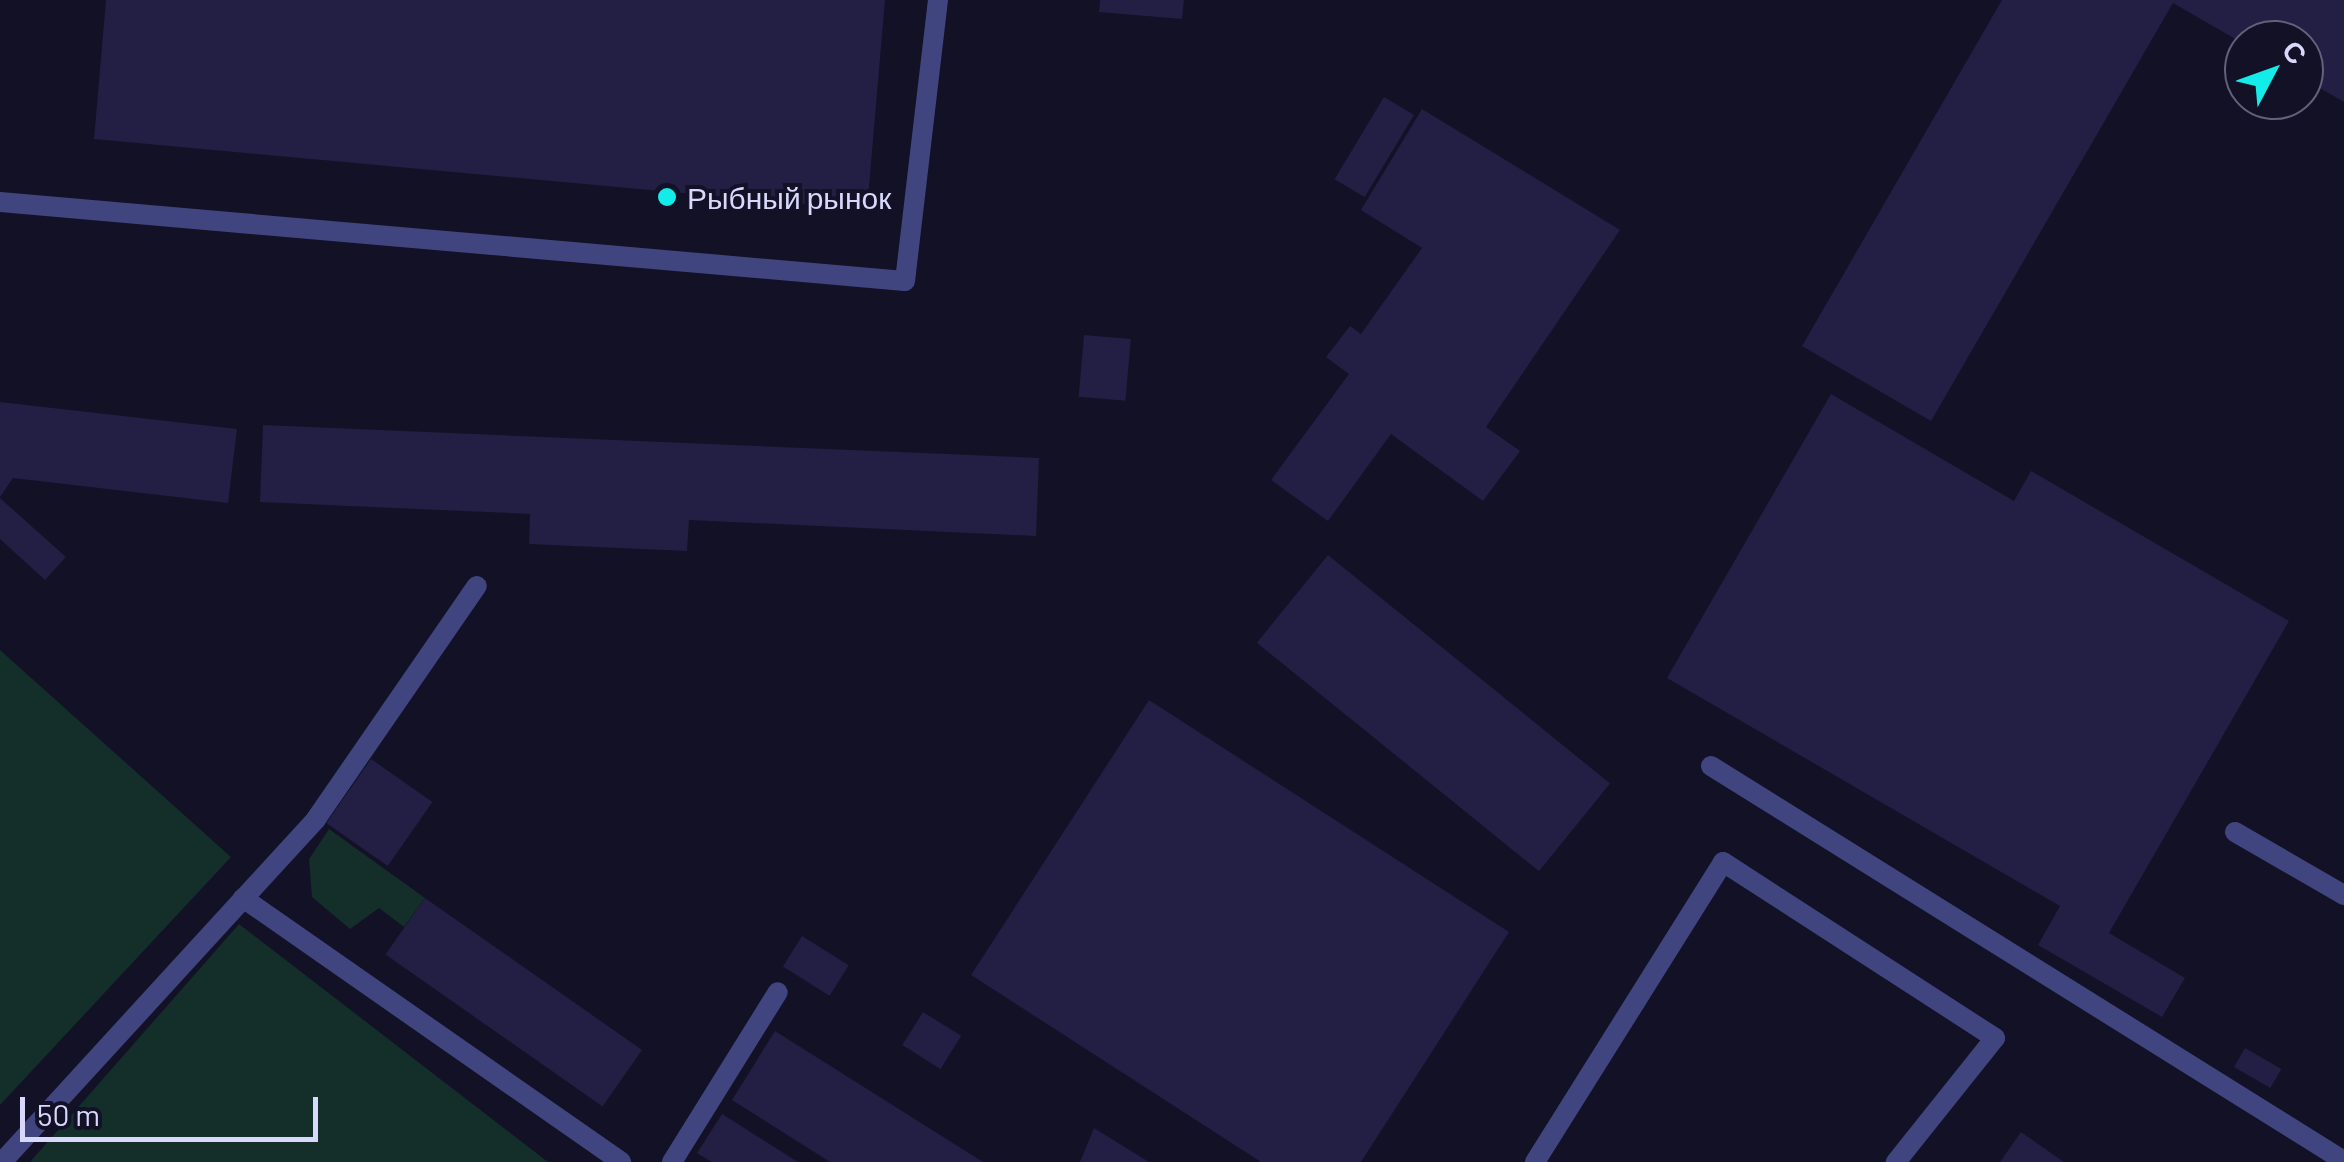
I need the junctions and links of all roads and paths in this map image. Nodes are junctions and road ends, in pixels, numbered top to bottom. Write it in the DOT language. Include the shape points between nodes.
graph roads {
  1 [pos="938,0"];
  2 [pos="0,202"];
  3 [pos="477,586"];
  4 [pos="1710,766"];
  5 [pos="2235,832"];
  6 [pos="2344,895"];
  7 [pos="243,898"];
  8 [pos="778,992"];
  9 [pos="2,1162"];
  10 [pos="622,1162"];
  11 [pos="672,1162"];
  12 [pos="1535,1162"];
  13 [pos="1896,1162"];
  14 [pos="2344,1162"];
  1 -- 2 [label="street" via="905,282"];
  3 -- 7 [label="street" via="316,819"];
  4 -- 14 [label="street"];
  5 -- 6 [label="street"];
  7 -- 9 [label="street"];
  7 -- 10 [label="street"];
  8 -- 11 [label="street"];
  12 -- 13 [label="street" via="1723,862 1995,1038"];
}
